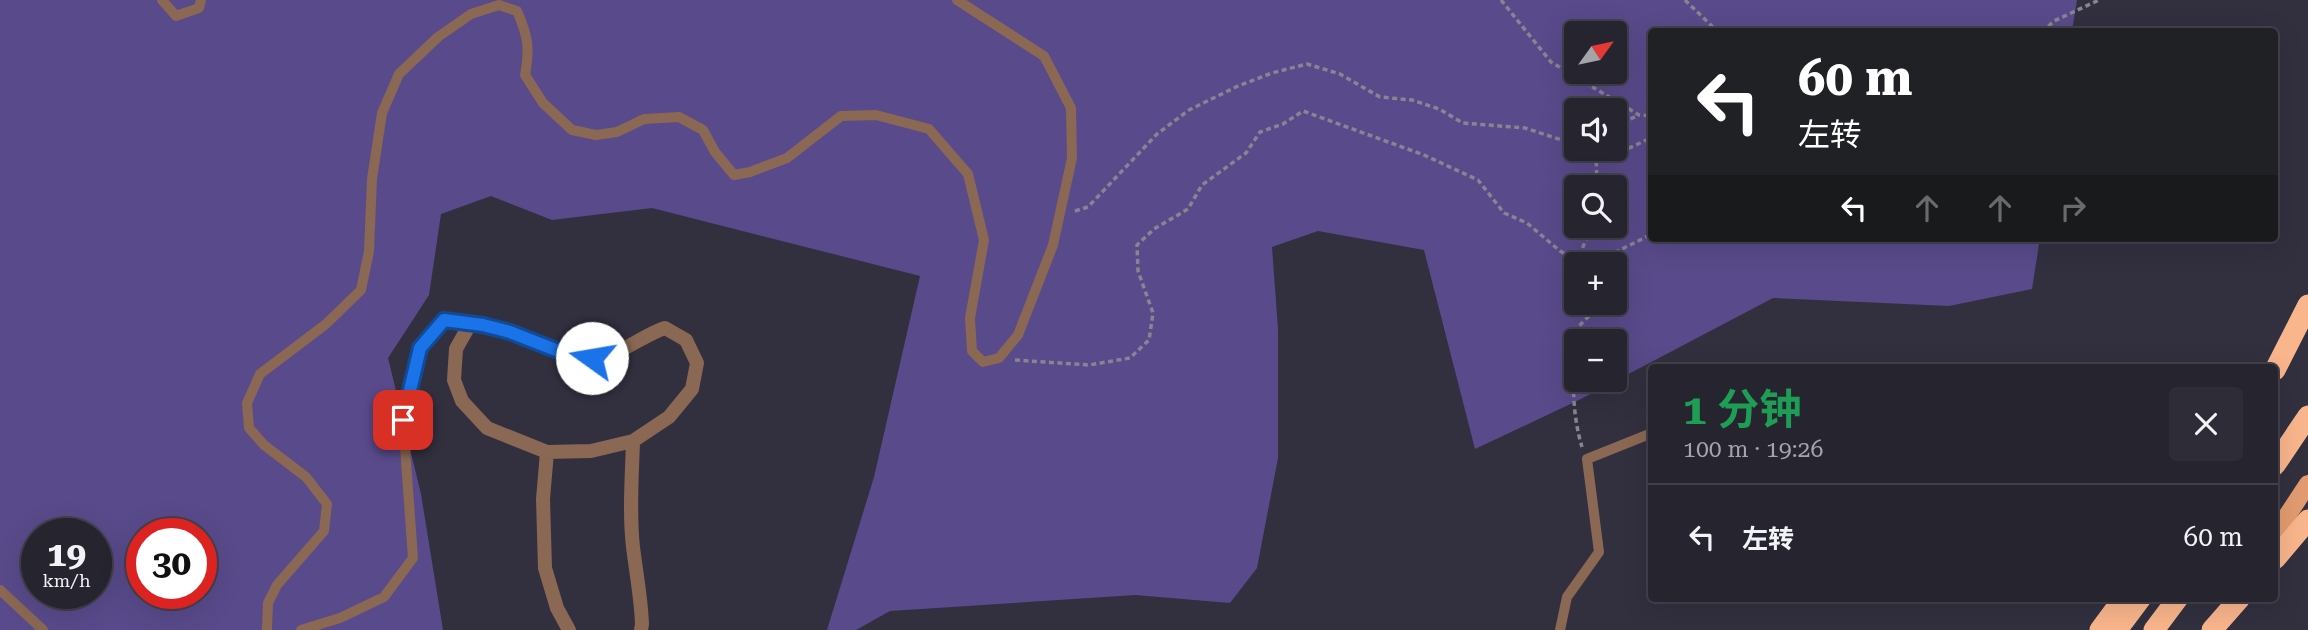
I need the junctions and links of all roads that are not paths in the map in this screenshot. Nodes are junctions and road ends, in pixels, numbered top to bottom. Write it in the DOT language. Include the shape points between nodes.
graph roads {
  1 [pos="162,0"];
  2 [pos="201,0"];
  3 [pos="957,0"];
  4 [pos="2308,305"];
  5 [pos="470,324"];
  6 [pos="2308,333"];
  7 [pos="2278,364"];
  8 [pos="2278,381"];
  9 [pos="2308,408"];
  10 [pos="2308,416"];
  11 [pos="1648,435"];
  12 [pos="633,441"];
  13 [pos="547,452"];
  14 [pos="2278,454"];
  15 [pos="2278,461"];
  16 [pos="2308,484"];
  17 [pos="2308,520"];
  18 [pos="2278,529"];
  19 [pos="2278,555"];
  20 [pos="0,590"];
  21 [pos="2120,602"];
  22 [pos="2137,602"];
  23 [pos="2175,602"];
  24 [pos="2230,602"];
  25 [pos="2236,602"];
  26 [pos="43,630"];
  27 [pos="269,630"];
  28 [pos="301,630"];
  29 [pos="569,630"];
  30 [pos="641,630"];
  31 [pos="1560,630"];
  32 [pos="2100,630"];
  33 [pos="2117,630"];
  34 [pos="2156,630"];
  35 [pos="2212,630"];
  1 -- 2 [label="lane" via="176,16 199,8"];
  3 -- 27 [label="lane" via="1044,56 1071,108 1072,158 1053,245 1018,335 999,358 983,362 972,351 970,318 984,240 968,174 929,129 876,115 841,116 788,158 734,175 703,130 679,117 644,119 617,132 596,135 572,130 543,103 525,75 527,33 517,11 499,5 471,14 438,37 399,74 382,113 361,290 326,324 260,374 247,403 249,428 306,477 327,504 324,531 277,585 268,603"];
  4 -- 7 [label="highway"];
  5 -- 12 [label="street" via="592,358 622,350 665,328 685,340 697,363 692,388 669,417"];
  5 -- 13 [label="street" via="456,349 454,380 462,401 487,428"];
  5 -- 28 [label="lane" via="444,320 420,348 403,420 413,558 384,597"];
  6 -- 8 [label="highway"];
  9 -- 14 [label="main road"];
  10 -- 15 [label="highway"];
  11 -- 31 [label="lane" via="1587,459 1600,552 1567,597"];
  12 -- 13 [label="street" via="591,451"];
  12 -- 30 [label="street" via="633,547 640,583"];
  13 -- 29 [label="street" via="545,568 556,608"];
  16 -- 18 [label="main road"];
  17 -- 19 [label="highway"];
  20 -- 26 [label="lane"];
  21 -- 32 [label="highway"];
  22 -- 33 [label="highway"];
  23 -- 34 [label="highway"];
  24 -- 35 [label="main road"];
  25 -- 35 [label="highway, bridge"];
}
